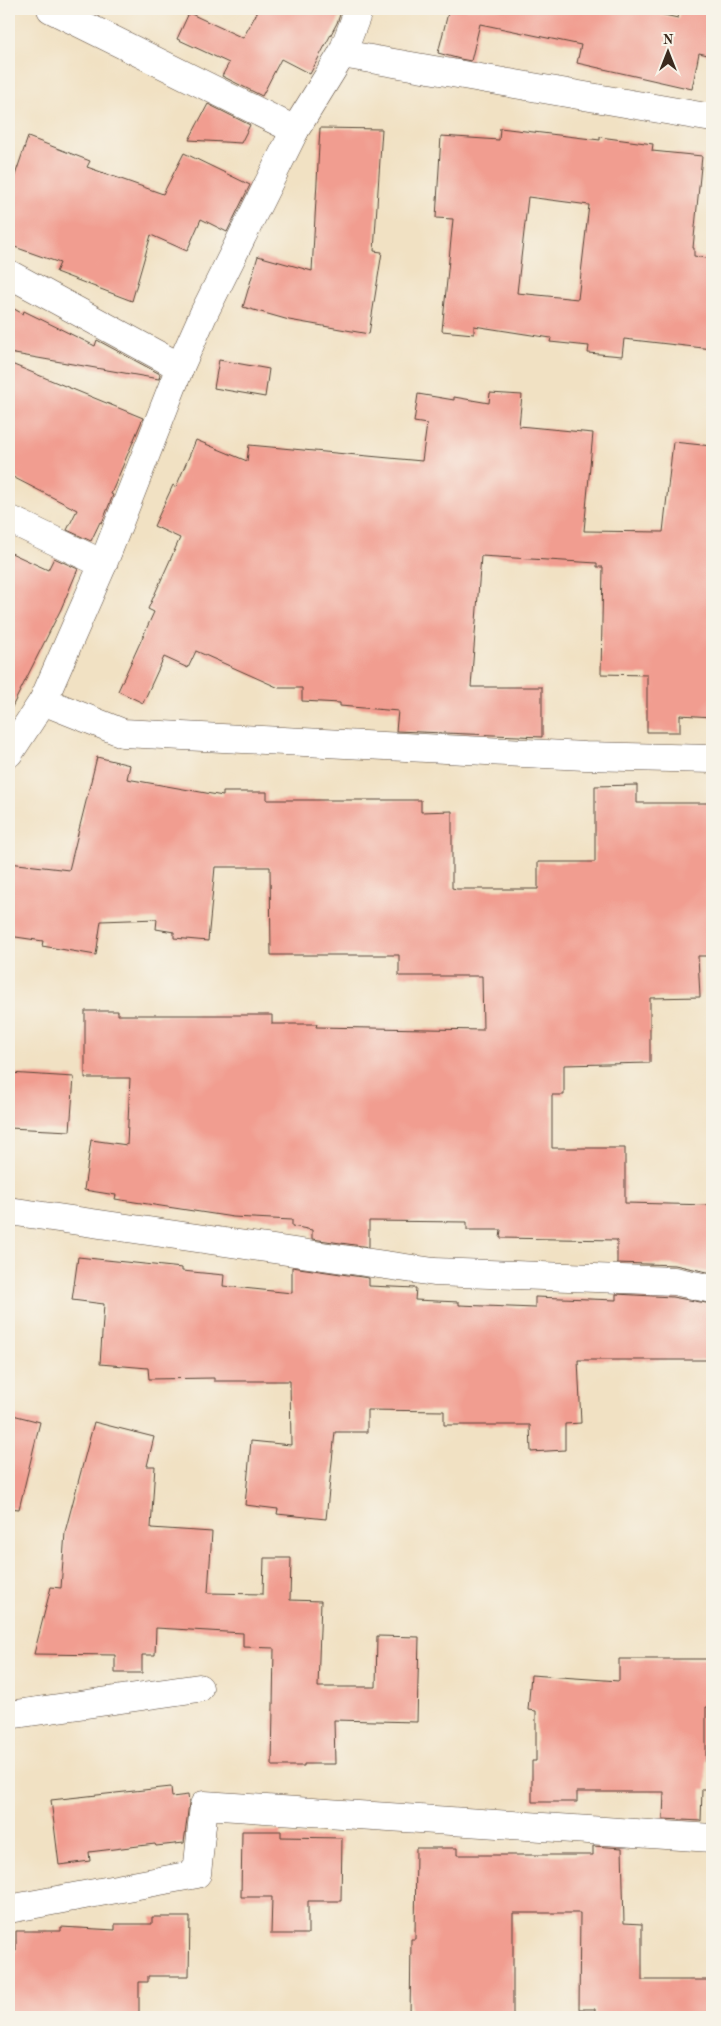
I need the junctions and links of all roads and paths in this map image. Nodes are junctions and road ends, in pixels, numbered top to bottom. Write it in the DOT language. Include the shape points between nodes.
graph roads {
  1 [pos="51,9"];
  2 [pos="359,9"];
  3 [pos="342,54"];
  4 [pos="712,118"];
  5 [pos="295,130"];
  6 [pos="9,274"];
  7 [pos="180,367"];
  8 [pos="9,519"];
  9 [pos="103,564"];
  10 [pos="43,701"];
  11 [pos="9,753"];
  12 [pos="712,760"];
  13 [pos="9,1211"];
  14 [pos="712,1289"];
  15 [pos="199,1688"];
  16 [pos="9,1716"];
  17 [pos="712,1838"];
  18 [pos="9,1909"];
  1 -- 5 [label="street"];
  2 -- 3 [label="street"];
  3 -- 4 [label="street"];
  3 -- 5 [label="street"];
  5 -- 7 [label="street"];
  6 -- 7 [label="street"];
  7 -- 9 [label="street"];
  8 -- 9 [label="street"];
  9 -- 10 [label="street"];
  10 -- 11 [label="street"];
  10 -- 12 [label="street" via="123,734"];
  13 -- 14 [label="street" via="434,1272 674,1281"];
  15 -- 16 [label="street"];
  17 -- 18 [label="street" via="204,1805 196,1874"];
}
